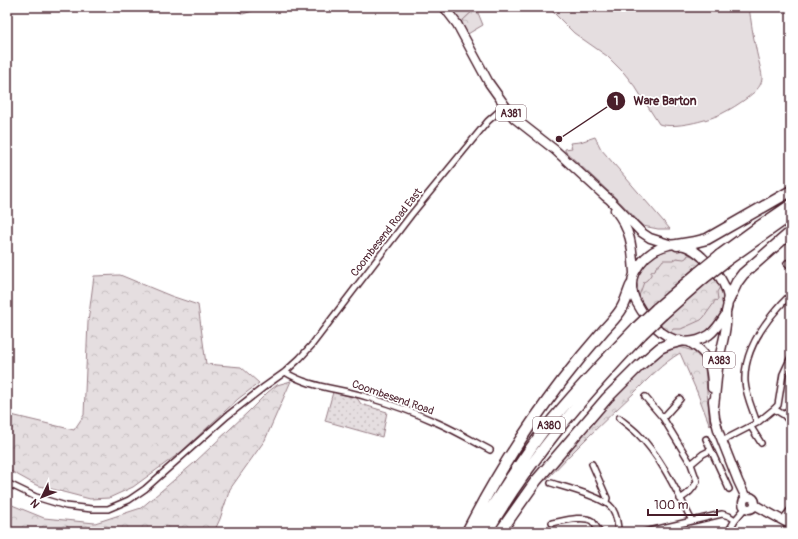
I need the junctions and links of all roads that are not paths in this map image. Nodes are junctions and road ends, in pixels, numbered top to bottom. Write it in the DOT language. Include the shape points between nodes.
graph roads {
  1 [pos="444,7"];
  2 [pos="505,106"];
  3 [pos="791,191"];
  4 [pos="605,196"];
  5 [pos="791,205"];
  6 [pos="791,215"];
  7 [pos="791,232"];
  8 [pos="674,245"];
  9 [pos="723,258"];
  10 [pos="787,263"];
  11 [pos="791,267"];
  12 [pos="634,273"];
  13 [pos="631,286"];
  14 [pos="791,294"];
  15 [pos="728,300"];
  16 [pos="726,314"];
  17 [pos="639,331"];
  18 [pos="684,341"];
  19 [pos="791,357"];
  20 [pos="285,372"];
  21 [pos="645,397"];
  22 [pos="680,399"];
  23 [pos="714,406"];
  24 [pos="791,407"];
  25 [pos="774,410"];
  26 [pos="784,415"];
  27 [pos="619,418"];
  28 [pos="663,418"];
  29 [pos="757,423"];
  30 [pos="791,423"];
  31 [pos="751,427"];
  32 [pos="706,439"];
  33 [pos="722,441"];
  34 [pos="761,443"];
  35 [pos="490,450"];
  36 [pos="711,450"];
  37 [pos="592,464"];
  38 [pos="691,464"];
  39 [pos="7,483"];
  40 [pos="551,483"];
  41 [pos="729,489"];
  42 [pos="746,498"];
  43 [pos="680,499"];
  44 [pos="606,502"];
  45 [pos="755,505"];
  46 [pos="746,507"];
  47 [pos="791,509"];
  48 [pos="735,520"];
  49 [pos="782,520"];
  50 [pos="692,521"];
  51 [pos="552,523"];
  52 [pos="791,525"];
  53 [pos="467,532"];
  54 [pos="476,532"];
  55 [pos="487,532"];
  56 [pos="500,532"];
  57 [pos="600,532"];
  58 [pos="618,532"];
  59 [pos="645,532"];
  60 [pos="728,532"];
  1 -- 2 [label="main road, A381" via="457,24 489,83"];
  2 -- 4 [label="main road, A381" via="514,118 555,150"];
  2 -- 20 [label="street, Coombesend Road East" via="488,121 411,214 311,346"];
  3 -- 8 [label="highway" via="707,239"];
  4 -- 8 [label="main road, A381" via="646,236"];
  4 -- 12 [label="main road, A381" via="627,230 632,246"];
  5 -- 9 [label="highway, A380" via="757,228"];
  6 -- 9 [label="highway, A380"];
  7 -- 15 [label="highway" via="743,274"];
  8 -- 12 [label="main road" via="658,248 650,253"];
  8 -- 15 [label="main road" via="689,248 701,255 717,273"];
  9 -- 17 [label="highway, A380, bridge"];
  10 -- 11 [label="street"];
  12 -- 13 [label="main road"];
  13 -- 18 [label="main road" via="644,315 659,332"];
  13 -- 53 [label="highway, A380" via="620,312 563,379 522,438"];
  14 -- 29 [label="street" via="766,322 751,351 745,371 748,397"];
  15 -- 16 [label="main road"];
  16 -- 18 [label="main road" via="710,334 700,339"];
  16 -- 23 [label="main road, A383"];
  17 -- 54 [label="highway, A380" via="610,354 544,431"];
  17 -- 55 [label="highway, A380" via="542,449"];
  18 -- 23 [label="main road, A383" via="700,350 707,358 711,371"];
  18 -- 56 [label="highway, A380" via="660,348 607,398 536,481"];
  19 -- 25 [label="street" via="783,374 778,405"];
  20 -- 35 [label="street, Coombesend Road" via="321,387 346,391 411,412"];
  20 -- 39 [label="street, Coombesend Road East" via="227,416 145,489 129,500 108,509 66,506 36,497"];
  21 -- 28 [label="street"];
  22 -- 28 [label="street"];
  23 -- 33 [label="main road, A383"];
  24 -- 26 [label="street"];
  25 -- 26 [label="street"];
  25 -- 29 [label="street"];
  26 -- 30 [label="street"];
  27 -- 43 [label="street" via="638,435 655,456"];
  28 -- 38 [label="street"];
  29 -- 31 [label="street"];
  31 -- 33 [label="street"];
  31 -- 34 [label="street"];
  32 -- 36 [label="street"];
  33 -- 42 [label="main road, A383"];
  36 -- 38 [label="street"];
  36 -- 41 [label="street"];
  37 -- 44 [label="street" via="607,498"];
  38 -- 43 [label="street" via="697,481 690,492"];
  40 -- 44 [label="street"];
  42 -- 45 [label="main road, A383" via="753,498"];
  42 -- 46 [label="main road, A383"];
  43 -- 50 [label="street"];
  44 -- 58 [label="street" via="612,508 618,522"];
  45 -- 46 [label="main road" via="751,508"];
  45 -- 49 [label="main road, A383"];
  46 -- 48 [label="street"];
  47 -- 49 [label="street"];
  48 -- 50 [label="street" via="722,514"];
  48 -- 60 [label="street"];
  49 -- 52 [label="main road, A383"];
  50 -- 59 [label="street"];
  51 -- 57 [label="street" via="586,519 593,522"];
}
